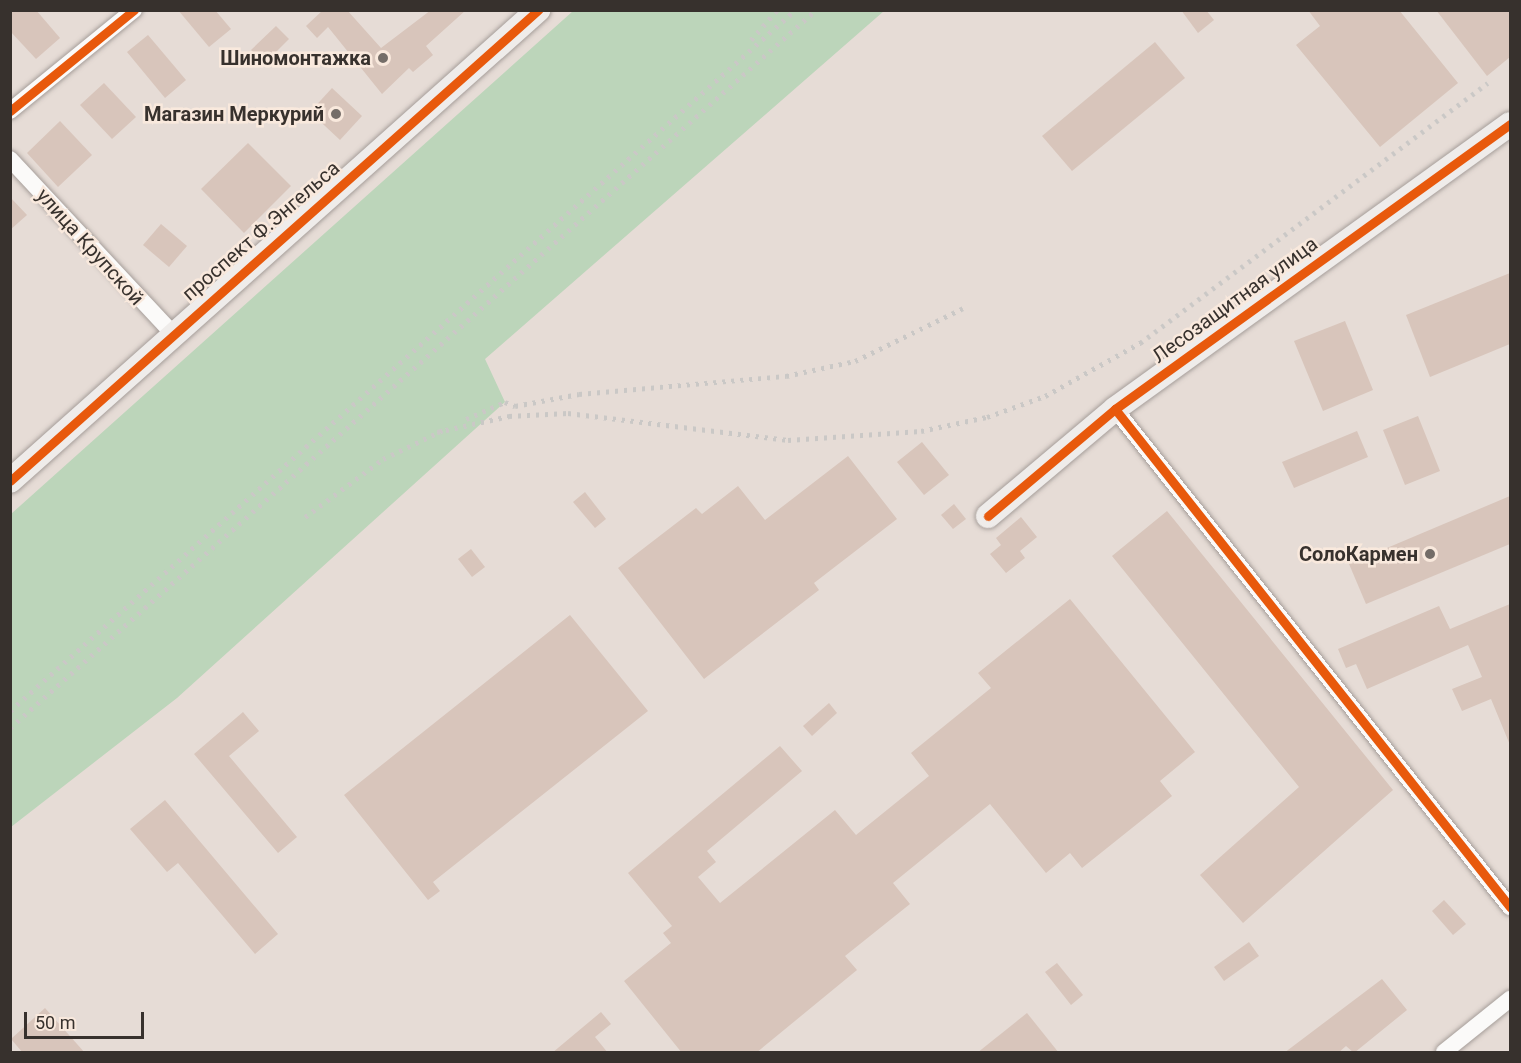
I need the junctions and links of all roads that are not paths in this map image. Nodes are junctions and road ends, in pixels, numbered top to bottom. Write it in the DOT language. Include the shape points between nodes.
graph roads {
  1 [pos="134,10"];
  2 [pos="538,10"];
  3 [pos="10,111"];
  4 [pos="1510,124"];
  5 [pos="10,159"];
  6 [pos="172,333"];
  7 [pos="1115,409"];
  8 [pos="10,481"];
  9 [pos="988,516"];
  10 [pos="1510,907"];
  11 [pos="1510,999"];
  12 [pos="1444,1053"];
  1 -- 3 [label="street"];
  2 -- 6 [label="street, проспект Ф.Энгельса"];
  4 -- 7 [label="street, Лесозащитная улица"];
  5 -- 6 [label="street, улица Крупской"];
  6 -- 8 [label="street, проспект Ф.Энгельса"];
  7 -- 9 [label="street, Лесозащитная улица"];
  7 -- 10 [label="street"];
  11 -- 12 [label="street"];
}
